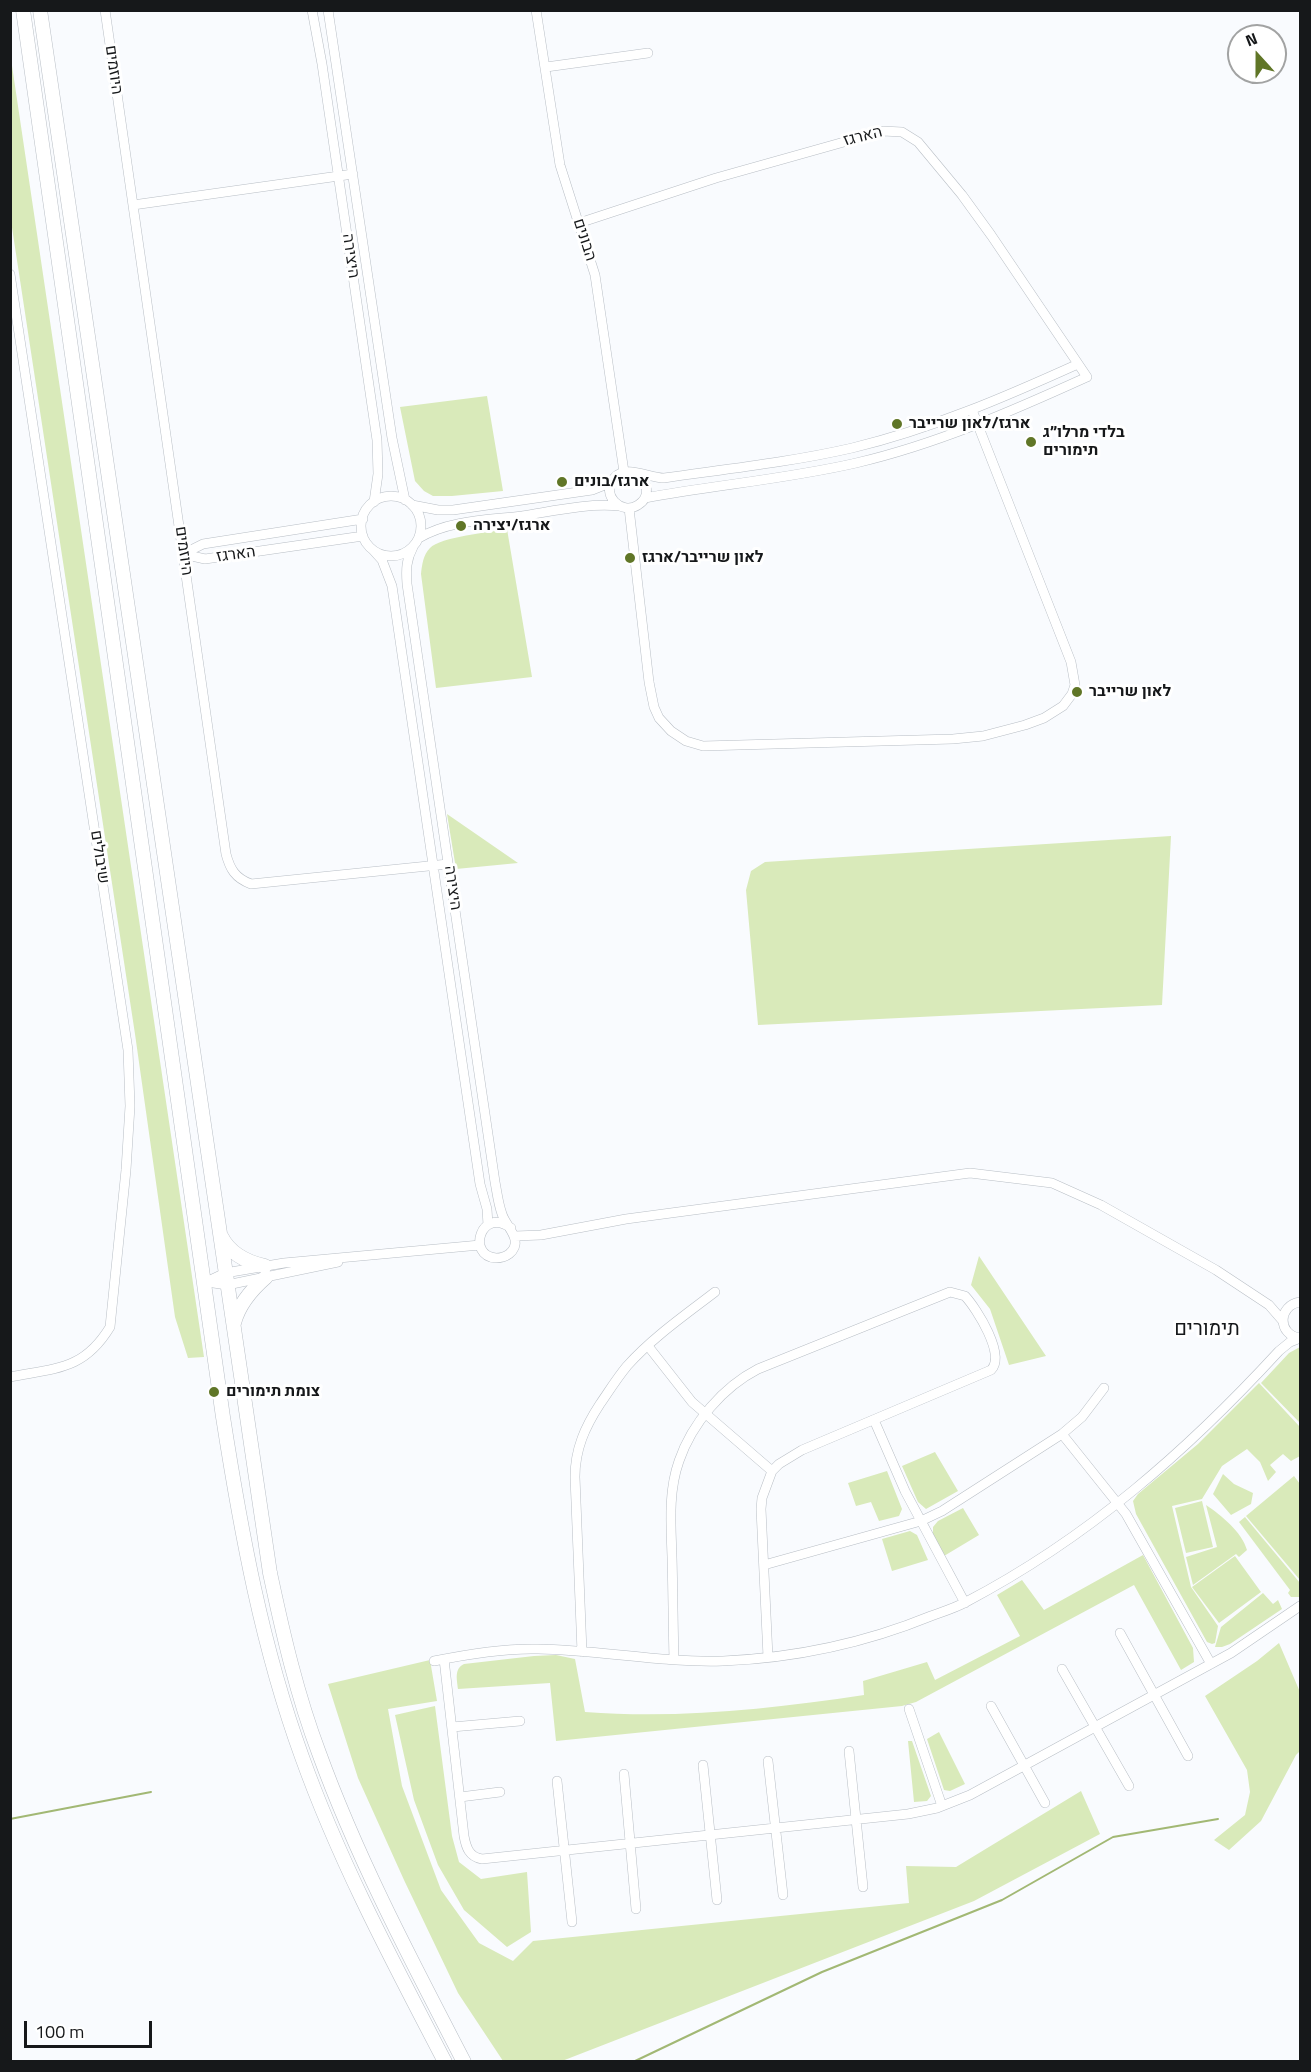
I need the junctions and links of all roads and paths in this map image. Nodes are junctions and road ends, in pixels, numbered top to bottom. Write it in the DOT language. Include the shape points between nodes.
graph roads {
  1 [pos="23,10"];
  2 [pos="40,10"];
  3 [pos="105,10"];
  4 [pos="312,10"];
  5 [pos="328,10"];
  6 [pos="536,10"];
  7 [pos="648,53"];
  8 [pos="546,67"];
  9 [pos="353,174"];
  10 [pos="338,176"];
  11 [pos="133,205"];
  12 [pos="579,223"];
  13 [pos="10,274"];
  14 [pos="1078,364"];
  15 [pos="972,410"];
  16 [pos="977,424"];
  17 [pos="624,472"];
  18 [pos="637,473"];
  19 [pos="612,482"];
  20 [pos="645,498"];
  21 [pos="374,502"];
  22 [pos="408,502"];
  23 [pos="624,507"];
  24 [pos="363,519"];
  25 [pos="363,536"];
  26 [pos="419,538"];
  27 [pos="413,547"];
  28 [pos="373,549"];
  29 [pos="183,554"];
  30 [pos="448,864"];
  31 [pos="433,865"];
  32 [pos="488,1225"];
  33 [pos="219,1231"];
  34 [pos="513,1236"];
  35 [pos="480,1245"];
  36 [pos="266,1271"];
  37 [pos="226,1279"];
  38 [pos="206,1282"];
  39 [pos="715,1292"];
  40 [pos="1262,1300"];
  41 [pos="1297,1302"];
  42 [pos="1283,1323"];
  43 [pos="233,1328"];
  44 [pos="1300,1338"];
  45 [pos="648,1346"];
  46 [pos="1279,1351"];
  47 [pos="10,1377"];
  48 [pos="1104,1388"];
  49 [pos="706,1415"];
  50 [pos="874,1420"];
  51 [pos="1062,1434"];
  52 [pos="772,1471"];
  53 [pos="1119,1503"];
  54 [pos="921,1521"];
  55 [pos="764,1565"];
  56 [pos="964,1603"];
  57 [pos="1300,1606"];
  58 [pos="1120,1634"];
  59 [pos="582,1652"];
  60 [pos="768,1657"];
  61 [pos="674,1659"];
  62 [pos="1211,1664"];
  63 [pos="1062,1669"];
  64 [pos="1154,1695"];
  65 [pos="991,1707"];
  66 [pos="909,1709"];
  67 [pos="520,1721"];
  68 [pos="452,1727"];
  69 [pos="1095,1727"];
  70 [pos="849,1751"];
  71 [pos="1188,1756"];
  72 [pos="768,1761"];
  73 [pos="704,1765"];
  74 [pos="1024,1766"];
  75 [pos="624,1774"];
  76 [pos="557,1781"];
  77 [pos="1129,1786"];
  78 [pos="500,1792"];
  79 [pos="460,1797"];
  80 [pos="1045,1803"];
  81 [pos="942,1806"];
  82 [pos="856,1819"];
  83 [pos="776,1828"];
  84 [pos="711,1835"];
  85 [pos="630,1843"];
  86 [pos="564,1850"];
  87 [pos="863,1887"];
  88 [pos="783,1895"];
  89 [pos="717,1900"];
  90 [pos="636,1909"];
  91 [pos="572,1922"];
  92 [pos="445,2061"];
  93 [pos="464,2061"];
  1 -- 38 [label="highway"];
  2 -- 33 [label="highway"];
  3 -- 11 [label="street, היוזמים"];
  4 -- 10 [label="street, היצירה"];
  5 -- 9 [label="street, היצירה"];
  6 -- 8 [label="street, הבונים"];
  7 -- 8 [label="street"];
  8 -- 12 [label="street, הבונים" via="560,165"];
  9 -- 10 [label="street"];
  9 -- 22 [label="street, היצירה" via="392,438"];
  10 -- 11 [label="street"];
  10 -- 21 [label="street, היצירה" via="377,440"];
  11 -- 29 [label="street, היוזמים"];
  12 -- 14 [label="street, הארגז" via="883,130 902,132 918,142 962,195"];
  12 -- 17 [label="street, הבונים" via="595,275"];
  13 -- 47 [label="street, שיבולים" via="128,1050 130,1106 110,1327 100,1344 72,1364"];
  14 -- 15 [label="street"];
  14 -- 16 [label="street, הארגז" via="1087,377"];
  15 -- 16 [label="street"];
  15 -- 18 [label="street" via="884,439 813,456 664,478"];
  16 -- 20 [label="street, הארגז" via="856,463"];
  16 -- 23 [label="street" via="1055,619 1075,685 1063,705 1044,718 1004,731 953,739 703,746 686,741 671,731 654,707"];
  17 -- 18 [label="street"];
  17 -- 19 [label="street"];
  18 -- 20 [label="street" via="645,482"];
  19 -- 22 [label="street" via="592,490 453,510"];
  19 -- 23 [label="street" via="612,498"];
  20 -- 23 [label="street" via="636,507"];
  21 -- 22 [label="street" via="390,497"];
  21 -- 24 [label="street"];
  22 -- 26 [label="street" via="421,520"];
  23 -- 26 [label="street" via="594,505 456,525"];
  24 -- 25 [label="street"];
  24 -- 29 [label="street, הארגז" via="203,544"];
  25 -- 28 [label="street"];
  25 -- 29 [label="street, הארגז" via="204,559"];
  26 -- 27 [label="street"];
  27 -- 28 [label="street" via="389,556"];
  27 -- 30 [label="street, היצירה" via="406,568 407,585"];
  28 -- 31 [label="street, היצירה" via="392,586"];
  29 -- 31 [label="street, היוזמים" via="230,868 251,884"];
  30 -- 31 [label="street, היוזמים"];
  30 -- 34 [label="street, היצירה" via="497,1191"];
  31 -- 32 [label="street, היצירה"];
  32 -- 34 [label="street" via="500,1223"];
  32 -- 35 [label="street" via="480,1234"];
  33 -- 36 [label="highway" via="235,1254"];
  33 -- 37 [label="highway"];
  34 -- 35 [label="street" via="508,1255 497,1258 486,1255"];
  34 -- 40 [label="street" via="970,1173 1052,1183 1101,1205"];
  35 -- 36 [label="street"];
  36 -- 37 [label="street"];
  36 -- 43 [label="highway" via="241,1304"];
  37 -- 38 [label="street"];
  37 -- 43 [label="highway"];
  38 -- 92 [label="highway" via="238,1511 278,1683 301,1756 342,1856"];
  39 -- 45 [label="street"];
  40 -- 41 [label="street" via="1277,1304"];
  40 -- 42 [label="street"];
  41 -- 42 [label="street" via="1286,1309"];
  42 -- 44 [label="street" via="1290,1335"];
  42 -- 46 [label="street"];
  43 -- 93 [label="highway" via="270,1573 303,1706 362,1859"];
  44 -- 46 [label="street"];
  45 -- 49 [label="street"];
  45 -- 59 [label="street" via="615,1383 588,1424 577,1451"];
  46 -- 53 [label="street" via="1190,1442"];
  48 -- 51 [label="street" via="1082,1417"];
  49 -- 50 [label="street" via="734,1384 758,1369 950,1292 965,1296 986,1329 995,1365 985,1373"];
  49 -- 52 [label="street"];
  49 -- 61 [label="street" via="681,1454 674,1479"];
  50 -- 52 [label="street" via="802,1449"];
  50 -- 54 [label="street"];
  51 -- 53 [label="street"];
  51 -- 54 [label="street"];
  52 -- 55 [label="street" via="761,1509"];
  53 -- 56 [label="street" via="1059,1546"];
  53 -- 62 [label="street"];
  54 -- 55 [label="street"];
  54 -- 56 [label="street"];
  55 -- 60 [label="street"];
  56 -- 60 [label="street" via="855,1642"];
  57 -- 62 [label="street"];
  58 -- 64 [label="street"];
  59 -- 61 [label="street"];
  59 -- 68 [label="street" via="526,1649 439,1660"];
  60 -- 61 [label="street" via="722,1661"];
  62 -- 64 [label="street"];
  63 -- 69 [label="street"];
  64 -- 69 [label="street"];
  64 -- 71 [label="street"];
  65 -- 74 [label="street"];
  66 -- 81 [label="street"];
  67 -- 68 [label="street"];
  68 -- 79 [label="street"];
  69 -- 74 [label="street"];
  69 -- 77 [label="street"];
  70 -- 82 [label="street"];
  72 -- 83 [label="street"];
  73 -- 84 [label="street"];
  74 -- 80 [label="street"];
  74 -- 81 [label="street"];
  75 -- 85 [label="street"];
  76 -- 86 [label="street"];
  78 -- 79 [label="street"];
  79 -- 86 [label="street" via="466,1844 476,1858"];
  81 -- 82 [label="street"];
  82 -- 83 [label="street"];
  82 -- 87 [label="street"];
  83 -- 84 [label="street"];
  83 -- 88 [label="street"];
  84 -- 85 [label="street"];
  84 -- 89 [label="street"];
  85 -- 86 [label="street"];
  85 -- 90 [label="street"];
  86 -- 91 [label="street"];
}
